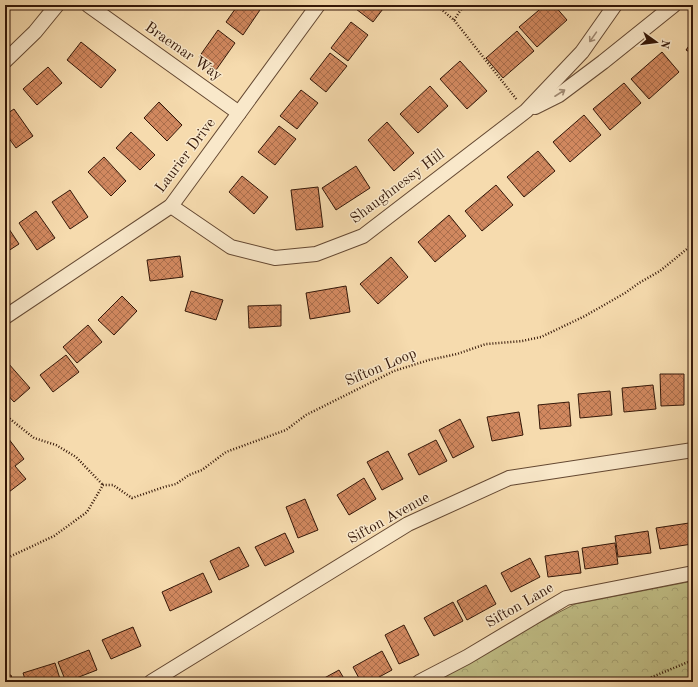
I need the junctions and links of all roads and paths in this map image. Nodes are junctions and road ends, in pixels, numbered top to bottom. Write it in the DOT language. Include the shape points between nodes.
graph roads {
  1 [pos="57,5"];
  2 [pos="88,5"];
  3 [pos="318,5"];
  4 [pos="436,5"];
  5 [pos="464,5"];
  6 [pos="615,5"];
  7 [pos="674,5"];
  8 [pos="454,20"];
  9 [pos="5,61"];
  10 [pos="526,111"];
  11 [pos="239,113"];
  12 [pos="171,206"];
  13 [pos="693,244"];
  14 [pos="5,317"];
  15 [pos="5,415"];
  16 [pos="693,450"];
  17 [pos="103,485"];
  18 [pos="5,559"];
  19 [pos="693,573"];
  20 [pos="693,660"];
  21 [pos="151,682"];
  22 [pos="419,682"];
  23 [pos="640,682"];
  1 -- 9 [label="street" via="35,32"];
  2 -- 11 [label="street, Braemar Way"];
  3 -- 11 [label="street, Laurier Drive"];
  4 -- 8 [label="path"];
  5 -- 8 [label="path"];
  6 -- 10 [label="street, Shaughnessy Hill, one-way" via="582,52"];
  10 -- 7 [label="street, Shaughnessy Hill, one-way" via="559,95"];
  8 -- 10 [label="path"];
  10 -- 12 [label="street, Shaughnessy Hill" via="363,236 316,254 275,258 231,247"];
  11 -- 12 [label="street, Laurier Drive"];
  12 -- 14 [label="street, Laurier Drive"];
  13 -- 17 [label="path, Sifton Loop" via="660,271 625,293 541,337 486,344 394,371 306,415 286,430 226,452 202,470 176,484 132,498 113,485"];
  15 -- 17 [label="path, Sifton Loop" via="34,438 56,445 76,457"];
  16 -- 21 [label="street, Sifton Avenue" via="509,478 408,524"];
  17 -- 18 [label="path" via="87,512 54,536"];
  19 -- 22 [label="street, Sifton Lane" via="566,598 467,657"];
  20 -- 23 [label="path"];
}
